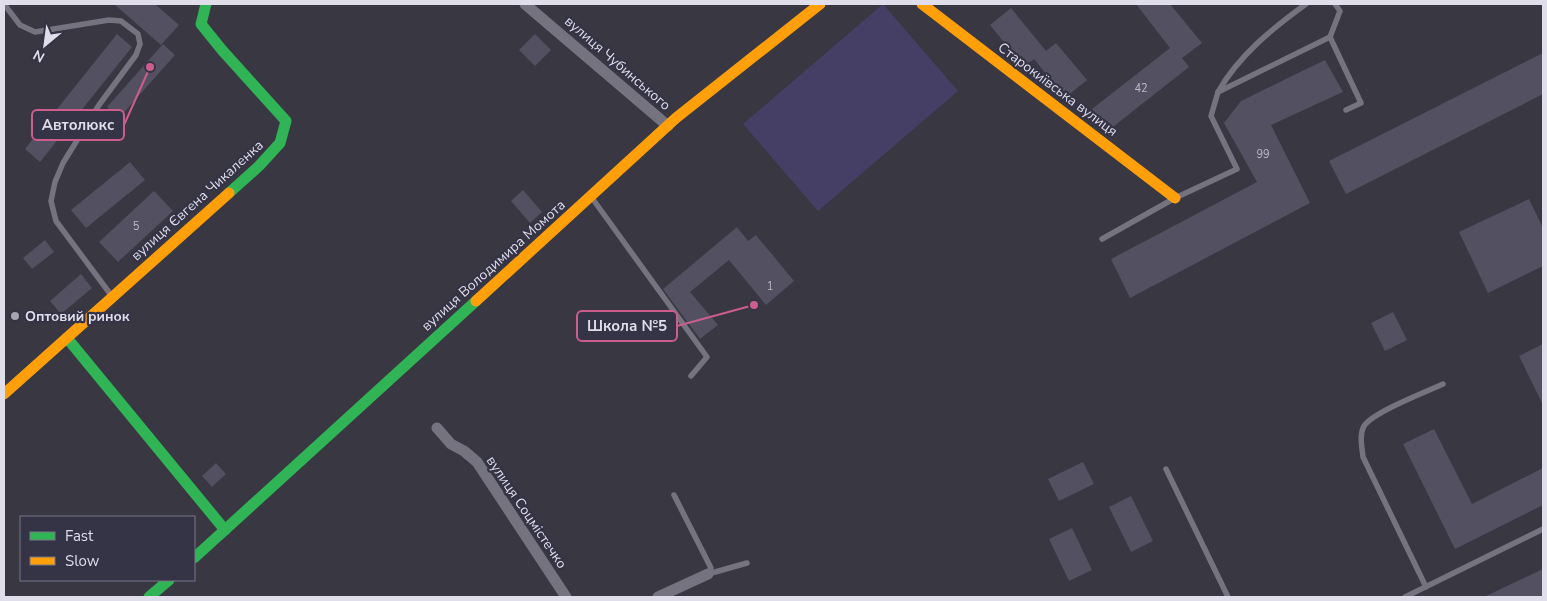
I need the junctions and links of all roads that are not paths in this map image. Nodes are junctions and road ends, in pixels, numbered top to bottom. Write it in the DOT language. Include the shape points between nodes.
graph roads {
  1 [pos="4,4"];
  2 [pos="206,4"];
  3 [pos="525,4"];
  4 [pos="820,4"];
  5 [pos="922,4"];
  6 [pos="1306,4"];
  7 [pos="1335,4"];
  8 [pos="1330,37"];
  9 [pos="1218,92"];
  10 [pos="1346,110"];
  11 [pos="668,126"];
  12 [pos="591,196"];
  13 [pos="1175,198"];
  14 [pos="1102,239"];
  15 [pos="113,297"];
  16 [pos="67,338"];
  17 [pos="691,376"];
  18 [pos="1443,384"];
  19 [pos="4,394"];
  20 [pos="437,428"];
  21 [pos="1166,469"];
  22 [pos="674,495"];
  23 [pos="1543,529"];
  24 [pos="225,530"];
  25 [pos="195,557"];
  26 [pos="747,563"];
  27 [pos="708,574"];
  28 [pos="168,581"];
  29 [pos="1426,587"];
  30 [pos="149,597"];
  31 [pos="566,597"];
  32 [pos="658,597"];
  33 [pos="1228,597"];
  34 [pos="1405,597"];
  1 -- 15 [label="lane" via="20,25 35,32 109,20 120,21 138,34 140,44 136,55 99,105 63,163 51,201 56,220"];
  2 -- 15 [label="street, вулиця Євгена Чикаленка" via="201,24 216,46 286,121 280,143"];
  3 -- 11 [label="street, вулиця Чубинського"];
  4 -- 11 [label="street, вулиця Володимира Момота"];
  5 -- 13 [label="street, Старокиївська вулиця"];
  6 -- 9 [label="lane" via="1246,55"];
  7 -- 8 [label="lane" via="1340,11"];
  8 -- 9 [label="lane"];
  8 -- 10 [label="lane" via="1361,102"];
  9 -- 13 [label="lane" via="1211,116 1237,169"];
  11 -- 12 [label="street, вулиця Володимира Момота"];
  12 -- 17 [label="lane" via="706,356"];
  12 -- 24 [label="street, вулиця Володимира Момота"];
  13 -- 14 [label="lane"];
  15 -- 16 [label="street, вулиця Євгена Чикаленка"];
  16 -- 19 [label="street, вулиця Євгена Чикаленка"];
  16 -- 24 [label="street"];
  18 -- 29 [label="lane" via="1374,417 1364,427 1361,441 1363,457"];
  20 -- 31 [label="street, вулиця Соцмістечко" via="451,444 477,462"];
  21 -- 33 [label="lane"];
  22 -- 27 [label="lane" via="710,568"];
  23 -- 29 [label="lane"];
  24 -- 25 [label="street, вулиця Володимира Момота"];
  26 -- 27 [label="lane"];
  27 -- 32 [label="street"];
  28 -- 30 [label="street"];
  29 -- 34 [label="lane"];
}
